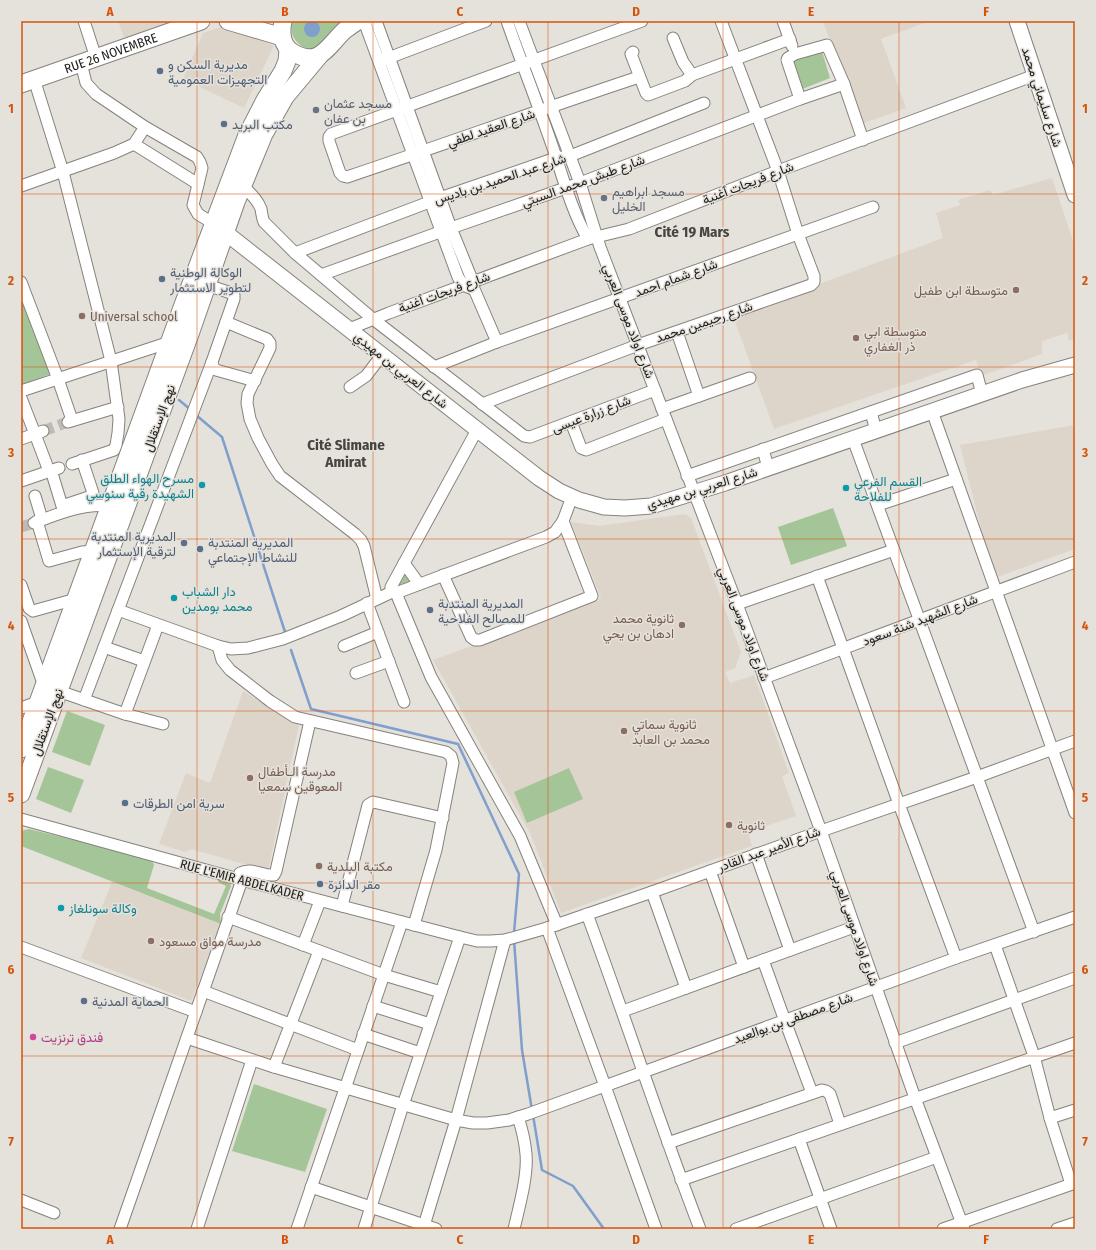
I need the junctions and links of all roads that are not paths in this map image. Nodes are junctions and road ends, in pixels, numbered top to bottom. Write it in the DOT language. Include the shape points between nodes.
graph roads {
  1 [pos="84,21"];
  2 [pos="201,21"];
  3 [pos="228,21"];
  4 [pos="358,21"];
  5 [pos="364,21"];
  6 [pos="376,21"];
  7 [pos="486,21"];
  8 [pos="507,21"];
  9 [pos="519,21"];
  10 [pos="642,21"];
  11 [pos="721,21"];
  12 [pos="783,21"];
  13 [pos="1017,21"];
  14 [pos="284,36"];
  15 [pos="673,38"];
  16 [pos="790,39"];
  17 [pos="633,52"];
  18 [pos="795,54"];
  19 [pos="320,55"];
  20 [pos="734,59"];
  21 [pos="384,60"];
  22 [pos="88,61"];
  23 [pos="534,61"];
  24 [pos="522,65"];
  25 [pos="1035,75"];
  26 [pos="692,76"];
  27 [pos="639,77"];
  28 [pos="31,80"];
  29 [pos="844,84"];
  30 [pos="800,99"];
  31 [pos="704,103"];
  32 [pos="551,106"];
  33 [pos="402,108"];
  34 [pos="540,111"];
  35 [pos="757,116"];
  36 [pos="145,127"];
  37 [pos="863,140"];
  38 [pos="134,144"];
  39 [pos="419,153"];
  40 [pos="570,156"];
  41 [pos="556,158"];
  42 [pos="778,171"];
  43 [pos="63,172"];
  44 [pos="580,183"];
  45 [pos="198,184"];
  46 [pos="21,186"];
  47 [pos="243,186"];
  48 [pos="567,188"];
  49 [pos="1075,195"];
  50 [pos="435,200"];
  51 [pos="873,207"];
  52 [pos="220,228"];
  53 [pos="446,230"];
  54 [pos="798,234"];
  55 [pos="592,238"];
  56 [pos="295,253"];
  57 [pos="321,276"];
  58 [pos="21,282"];
  59 [pos="207,285"];
  60 [pos="470,285"];
  61 [pos="620,298"];
  62 [pos="373,319"];
  63 [pos="226,322"];
  64 [pos="348,329"];
  65 [pos="677,332"];
  66 [pos="170,342"];
  67 [pos="496,342"];
  68 [pos="638,345"];
  69 [pos="382,355"];
  70 [pos="111,360"];
  71 [pos="212,362"];
  72 [pos="1075,365"];
  73 [pos="434,366"];
  74 [pos="750,378"];
  75 [pos="58,379"];
  76 [pos="254,381"];
  77 [pos="350,388"];
  78 [pos="655,390"];
  79 [pos="21,391"];
  80 [pos="982,394"];
  81 [pos="699,396"];
  82 [pos="21,398"];
  83 [pos="482,404"];
  84 [pos="118,407"];
  85 [pos="932,411"];
  86 [pos="871,412"];
  87 [pos="664,414"];
  88 [pos="571,422"];
  89 [pos="478,430"];
  90 [pos="876,431"];
  91 [pos="39,432"];
  92 [pos="21,439"];
  93 [pos="853,439"];
  94 [pos="763,449"];
  95 [pos="768,468"];
  96 [pos="53,470"];
  97 [pos="687,476"];
  98 [pos="956,479"];
  99 [pos="24,480"];
  100 [pos="694,493"];
  101 [pos="572,497"];
  102 [pos="100,503"];
  103 [pos="878,505"];
  104 [pos="57,507"];
  105 [pos="38,520"];
  106 [pos="563,522"];
  107 [pos="894,550"];
  108 [pos="93,551"];
  109 [pos="404,563"];
  110 [pos="1074,565"];
  111 [pos="443,575"];
  112 [pos="817,576"];
  113 [pos="419,584"];
  114 [pos="21,585"];
  115 [pos="995,591"];
  116 [pos="394,592"];
  117 [pos="76,598"];
  118 [pos="372,601"];
  119 [pos="737,604"];
  120 [pos="118,610"];
  121 [pos="920,620"];
  122 [pos="21,622"];
  123 [pos="158,625"];
  124 [pos="378,632"];
  125 [pos="218,646"];
  126 [pos="344,646"];
  127 [pos="104,647"];
  128 [pos="843,649"];
  129 [pos="389,661"];
  130 [pos="144,662"];
  131 [pos="356,673"];
  132 [pos="764,678"];
  133 [pos="48,697"];
  134 [pos="84,700"];
  135 [pos="404,702"];
  136 [pos="21,708"];
  137 [pos="125,714"];
  138 [pos="310,721"];
  139 [pos="163,724"];
  140 [pos="1075,741"];
  141 [pos="21,749"];
  142 [pos="1052,749"];
  143 [pos="977,777"];
  144 [pos="21,794"];
  145 [pos="899,804"];
  146 [pos="1075,813"];
  147 [pos="443,818"];
  148 [pos="23,819"];
  149 [pos="821,830"];
  150 [pos="756,854"];
  151 [pos="710,871"];
  152 [pos="239,880"];
  153 [pos="652,892"];
  154 [pos="320,901"];
  155 [pos="342,906"];
  156 [pos="587,914"];
  157 [pos="228,917"];
  158 [pos="1075,917"];
  159 [pos="402,922"];
  160 [pos="414,925"];
  161 [pos="552,926"];
  162 [pos="854,927"];
  163 [pos="1034,932"];
  164 [pos="460,937"];
  165 [pos="512,939"];
  166 [pos="302,945"];
  167 [pos="995,945"];
  168 [pos="21,947"];
  169 [pos="790,950"];
  170 [pos="319,951"];
  171 [pos="956,958"];
  172 [pos="764,960"];
  173 [pos="744,967"];
  174 [pos="384,975"];
  175 [pos="1075,978"];
  176 [pos="876,987"];
  177 [pos="686,988"];
  178 [pos="203,992"];
  179 [pos="441,992"];
  180 [pos="1015,1000"];
  181 [pos="373,1006"];
  182 [pos="623,1011"];
  183 [pos="196,1012"];
  184 [pos="785,1021"];
  185 [pos="290,1024"];
  186 [pos="430,1024"];
  187 [pos="364,1034"];
  188 [pos="187,1038"];
  189 [pos="895,1043"];
  190 [pos="1075,1043"];
  191 [pos="358,1050"];
  192 [pos="420,1053"];
  193 [pos="1034,1056"];
  194 [pos="252,1060"];
  195 [pos="274,1067"];
  196 [pos="644,1072"];
  197 [pos="605,1086"];
  198 [pos="345,1088"];
  199 [pos="812,1093"];
  200 [pos="915,1098"];
  201 [pos="403,1105"];
  202 [pos="1075,1110"];
  203 [pos="518,1117"];
  204 [pos="1050,1118"];
  205 [pos="456,1120"];
  206 [pos="840,1124"];
  207 [pos="799,1138"];
  208 [pos="668,1143"];
  209 [pos="937,1157"];
  210 [pos="681,1180"];
  211 [pos="1073,1184"];
  212 [pos="311,1187"];
  213 [pos="820,1199"];
  214 [pos="21,1200"];
  215 [pos="371,1208"];
  216 [pos="54,1213"];
  217 [pos="1075,1223"];
  218 [pos="963,1226"];
  219 [pos="423,1227"];
  220 [pos="120,1229"];
  221 [pos="197,1229"];
  222 [pos="297,1229"];
  223 [pos="364,1229"];
  224 [pos="436,1229"];
  225 [pos="514,1229"];
  226 [pos="656,1229"];
  227 [pos="700,1229"];
  228 [pos="736,1229"];
  229 [pos="830,1229"];
  230 [pos="943,1229"];
  231 [pos="1057,1229"];
  1 -- 22 [label="street"];
  2 -- 22 [label="main road, RUE 26 NOVEMBRE"];
  3 -- 14 [label="main road"];
  4 -- 19 [label="main road, نهج الإستقلال"];
  5 -- 21 [label="street"];
  6 -- 21 [label="street"];
  7 -- 21 [label="street"];
  8 -- 24 [label="street, شارع اولاد موسى العربي"];
  9 -- 23 [label="street, شارع اولاد موسى العربي"];
  10 -- 23 [label="street"];
  11 -- 20 [label="street"];
  12 -- 16 [label="street"];
  13 -- 25 [label="street, شارع سليماني محمد"];
  14 -- 19 [label="main road" via="299,56 310,58"];
  14 -- 52 [label="main road, نهج الإستقلال" via="287,61 247,135"];
  15 -- 26 [label="street"];
  16 -- 18 [label="street"];
  16 -- 20 [label="street"];
  17 -- 27 [label="street" via="631,54"];
  18 -- 29 [label="street" via="827,45"];
  18 -- 30 [label="street" via="787,60"];
  19 -- 47 [label="main road, نهج الإستقلال" via="285,97 264,134"];
  20 -- 26 [label="street"];
  20 -- 35 [label="street"];
  21 -- 33 [label="street"];
  22 -- 28 [label="main road, RUE 26 NOVEMBRE"];
  22 -- 36 [label="street" via="86,83 96,94"];
  23 -- 24 [label="street"];
  23 -- 32 [label="street, شارع اولاد موسى العربي"];
  24 -- 33 [label="street"];
  24 -- 34 [label="street, شارع اولاد موسى العربي"];
  25 -- 37 [label="street, شارع فريحات ٱغنية"];
  25 -- 49 [label="street, شارع سليماني محمد"];
  26 -- 27 [label="street" via="648,95"];
  27 -- 32 [label="street, شارع العقيد لطفي"];
  28 -- 43 [label="street"];
  29 -- 30 [label="street, شارع طبش محمد السبتي"];
  29 -- 37 [label="street"];
  30 -- 35 [label="street, شارع طبش محمد السبتي"];
  31 -- 40 [label="street, شارع عبد الحميد بن باديس"];
  32 -- 34 [label="street, شارع العقيد لطفي"];
  32 -- 40 [label="street, شارع اولاد موسى العربي"];
  33 -- 39 [label="street"];
  33 -- 39 [label="street, شارع العقيد لطفي" via="331,134 329,141 340,173 347,177"];
  34 -- 39 [label="street, شارع العقيد لطفي"];
  34 -- 41 [label="street, شارع اولاد موسى العربي"];
  35 -- 42 [label="street"];
  35 -- 44 [label="street, شارع طبش محمد السبتي"];
  36 -- 38 [label="street"];
  36 -- 45 [label="street" via="197,157 202,168"];
  37 -- 42 [label="street, شارع فريحات ٱغنية"];
  38 -- 43 [label="street"];
  38 -- 45 [label="street"];
  39 -- 50 [label="street"];
  40 -- 41 [label="street, شارع عبد الحميد بن باديس"];
  40 -- 44 [label="street, شارع اولاد موسى العربي"];
  41 -- 48 [label="street, شارع اولاد موسى العربي"];
  41 -- 50 [label="street, شارع عبد الحميد بن باديس"];
  42 -- 54 [label="street"];
  42 -- 55 [label="street, شارع فريحات ٱغنية" via="629,229"];
  43 -- 46 [label="street"];
  43 -- 70 [label="street"];
  44 -- 48 [label="street, شارع طبش محمد السبتي"];
  44 -- 55 [label="street, شارع اولاد موسى العربي"];
  45 -- 52 [label="street" via="194,209"];
  47 -- 52 [label="main road, نهج الإستقلال"];
  47 -- 56 [label="street" via="254,197 264,222"];
  48 -- 53 [label="street, شارع طبش محمد السبتي"];
  48 -- 55 [label="street, شارع اولاد موسى العربي" via="582,230"];
  50 -- 53 [label="street"];
  50 -- 56 [label="street, شارع عبد الحميد بن باديس"];
  51 -- 54 [label="street, شارع شمام احمد"];
  52 -- 59 [label="main road, نهج الإستقلال"];
  52 -- 64 [label="street, شارع العربي بن مهيدي"];
  52 -- 66 [label="main road, نهج الإستقلال"];
  53 -- 57 [label="street, شارع طبش محمد السبتي"];
  53 -- 60 [label="street" via="458,277"];
  54 -- 61 [label="street, شارع شمام احمد"];
  54 -- 65 [label="street, شارع رحيمين محمد" via="814,276 811,285"];
  55 -- 60 [label="street, شارع فريحات ٱغنية"];
  55 -- 61 [label="street, شارع اولاد موسى العربي"];
  56 -- 57 [label="street"];
  57 -- 62 [label="street"];
  58 -- 75 [label="street"];
  59 -- 63 [label="street" via="234,296"];
  59 -- 133 [label="main road, نهج الإستقلال"];
  60 -- 62 [label="street, شارع فريحات ٱغنية"];
  60 -- 67 [label="street"];
  61 -- 67 [label="street, شارع شمام احمد"];
  61 -- 68 [label="street, شارع اولاد موسى العربي"];
  62 -- 64 [label="street, شارع فريحات ٱغنية"];
  62 -- 73 [label="street"];
  63 -- 71 [label="street"];
  63 -- 76 [label="street" via="267,339 270,343"];
  64 -- 69 [label="street, شارع العربي بن مهيدي"];
  65 -- 68 [label="street, شارع رحيمين محمد"];
  65 -- 81 [label="street"];
  66 -- 70 [label="street"];
  66 -- 102 [label="main road, نهج الإستقلال"];
  67 -- 73 [label="street, شارع شمام احمد"];
  68 -- 78 [label="street, شارع اولاد موسى العربي"];
  68 -- 83 [label="street, شارع رحيمين محمد"];
  69 -- 77 [label="street" via="366,376"];
  69 -- 89 [label="street, شارع العربي بن مهيدي"];
  70 -- 75 [label="street"];
  70 -- 84 [label="street"];
  71 -- 76 [label="street" via="216,370"];
  71 -- 120 [label="street"];
  72 -- 80 [label="street, شارع العربي بن مهيدي"];
  73 -- 83 [label="street"];
  74 -- 81 [label="street"];
  75 -- 79 [label="street"];
  75 -- 84 [label="street" via="70,421"];
  76 -- 118 [label="street" via="247,403 250,418 272,464 280,476 360,540 364,546"];
  78 -- 87 [label="street, شارع اولاد موسى العربي"];
  78 -- 88 [label="street, شارع زرارة عيسى"];
  80 -- 85 [label="street, شارع العربي بن مهيدي"];
  80 -- 86 [label="street" via="977,375"];
  81 -- 87 [label="street"];
  82 -- 91 [label="street"];
  83 -- 88 [label="street, شارع زرارة عيسى" via="527,437"];
  84 -- 96 [label="street" via="118,433 114,450 77,462 93,493 92,496 62,506"];
  85 -- 90 [label="street, شارع العربي بن مهيدي"];
  85 -- 98 [label="street"];
  86 -- 90 [label="street"];
  86 -- 94 [label="street"];
  87 -- 88 [label="street" via="586,450 581,448"];
  87 -- 97 [label="street, شارع اولاد موسى العربي"];
  89 -- 101 [label="street, شارع العربي بن مهيدي" via="539,478"];
  89 -- 109 [label="street"];
  90 -- 93 [label="street, شارع العربي بن مهيدي"];
  91 -- 92 [label="street"];
  91 -- 96 [label="street"];
  93 -- 95 [label="street, شارع العربي بن مهيدي"];
  93 -- 103 [label="street"];
  94 -- 95 [label="street"];
  94 -- 97 [label="street"];
  95 -- 100 [label="street, شارع العربي بن مهيدي"];
  96 -- 99 [label="street"];
  97 -- 100 [label="street, شارع اولاد موسى العربي"];
  98 -- 103 [label="street"];
  98 -- 115 [label="street"];
  99 -- 105 [label="street" via="34,494"];
  100 -- 101 [label="street, شارع العربي بن مهيدي" via="651,506 625,508 604,507"];
  100 -- 119 [label="street, شارع اولاد موسى العربي"];
  101 -- 106 [label="street"];
  102 -- 105 [label="street"];
  102 -- 108 [label="main road, نهج الإستقلال"];
  103 -- 107 [label="street"];
  104 -- 105 [label="street"];
  105 -- 108 [label="street" via="49,561"];
  106 -- 111 [label="street" via="555,532 546,537"];
  106 -- 111 [label="street" via="592,596 475,640 471,637"];
  107 -- 112 [label="street"];
  107 -- 121 [label="street"];
  108 -- 117 [label="main road, نهج الإستقلال"];
  109 -- 113 [label="street"];
  109 -- 116 [label="street" via="391,587"];
  110 -- 115 [label="street, شارع الشهيد شنة سعود"];
  111 -- 113 [label="street"];
  112 -- 119 [label="street"];
  112 -- 128 [label="street"];
  113 -- 116 [label="street"];
  114 -- 117 [label="street" via="29,608 33,611"];
  115 -- 121 [label="street, شارع الشهيد شنة سعود"];
  115 -- 142 [label="street"];
  116 -- 118 [label="street"];
  116 -- 161 [label="street" via="431,677 520,836"];
  117 -- 133 [label="main road, نهج الإستقلال"];
  118 -- 124 [label="street"];
  118 -- 125 [label="street" via="316,627 269,643 248,648 231,649"];
  119 -- 132 [label="street, شارع اولاد موسى العربي"];
  120 -- 123 [label="street"];
  120 -- 127 [label="street"];
  121 -- 128 [label="street, شارع الشهيد شنة سعود"];
  121 -- 143 [label="street"];
  122 -- 133 [label="street"];
  123 -- 125 [label="street"];
  123 -- 130 [label="street"];
  124 -- 126 [label="street"];
  124 -- 129 [label="street"];
  125 -- 138 [label="street" via="222,660 230,670 295,717"];
  127 -- 130 [label="street"];
  127 -- 134 [label="street"];
  128 -- 132 [label="street, شارع الشهيد شنة سعود"];
  128 -- 145 [label="street"];
  129 -- 131 [label="street"];
  129 -- 135 [label="street"];
  130 -- 137 [label="street"];
  132 -- 149 [label="street, شارع اولاد موسى العربي"];
  133 -- 134 [label="street"];
  133 -- 136 [label="street"];
  133 -- 141 [label="main road, نهج الإستقلال"];
  133 -- 144 [label="main road, نهج الإستقلال"];
  134 -- 137 [label="street"];
  137 -- 139 [label="street"];
  138 -- 147 [label="street" via="446,752 451,756 453,763"];
  138 -- 152 [label="street" via="276,871 274,875 270,875 248,870 240,873"];
  140 -- 142 [label="street, شارع الأمير عبد القادر"];
  142 -- 143 [label="street, شارع الأمير عبد القادر"];
  142 -- 146 [label="street"];
  143 -- 145 [label="street, شارع الأمير عبد القادر"];
  143 -- 163 [label="street"];
  145 -- 149 [label="street, شارع الأمير عبد القادر"];
  145 -- 171 [label="street"];
  147 -- 155 [label="street" via="370,803"];
  147 -- 160 [label="street"];
  148 -- 152 [label="street, RUE L'EMIR ABDELKADER"];
  149 -- 150 [label="street, شارع الأمير عبد القادر"];
  149 -- 162 [label="street, شارع اولاد موسى العربي"];
  150 -- 151 [label="street, شارع الأمير عبد القادر"];
  150 -- 169 [label="street"];
  151 -- 153 [label="street, شارع الأمير عبد القادر"];
  151 -- 173 [label="street"];
  152 -- 154 [label="street, RUE L'EMIR ABDELKADER"];
  152 -- 157 [label="street"];
  153 -- 156 [label="street, شارع الأمير عبد القادر"];
  153 -- 177 [label="street"];
  154 -- 155 [label="street, RUE L'EMIR ABDELKADER"];
  154 -- 166 [label="street"];
  155 -- 159 [label="street, RUE L'EMIR ABDELKADER"];
  156 -- 161 [label="street, شارع الأمير عبد القادر"];
  156 -- 182 [label="street"];
  157 -- 166 [label="street"];
  157 -- 178 [label="street"];
  158 -- 163 [label="street, شارع مصطفى بن بوالعيد"];
  159 -- 160 [label="street, RUE L'EMIR ABDELKADER"];
  159 -- 174 [label="street"];
  160 -- 164 [label="street, RUE L'EMIR ABDELKADER"];
  161 -- 165 [label="street, شارع الأمير عبد القادر"];
  161 -- 197 [label="street"];
  162 -- 169 [label="street"];
  162 -- 176 [label="street, شارع اولاد موسى العربي"];
  163 -- 167 [label="street, شارع مصطفى بن بوالعيد"];
  164 -- 165 [label="street, شارع الأمير عبد القادر" via="478,941"];
  164 -- 179 [label="street"];
  165 -- 205 [label="street"];
  166 -- 170 [label="street"];
  167 -- 171 [label="street, شارع مصطفى بن بوالعيد"];
  167 -- 180 [label="street"];
  168 -- 183 [label="street"];
  169 -- 172 [label="street"];
  170 -- 174 [label="street"];
  170 -- 185 [label="street"];
  171 -- 176 [label="street, شارع مصطفى بن بوالعيد"];
  172 -- 173 [label="street"];
  172 -- 184 [label="street"];
  173 -- 177 [label="street"];
  174 -- 179 [label="street"];
  174 -- 181 [label="street"];
  175 -- 180 [label="street"];
  176 -- 184 [label="street, شارع مصطفى بن بوالعيد"];
  176 -- 189 [label="street, شارع اولاد موسى العربي"];
  177 -- 182 [label="street"];
  178 -- 183 [label="street"];
  178 -- 185 [label="street"];
  179 -- 186 [label="street"];
  180 -- 189 [label="street"];
  180 -- 193 [label="street"];
  181 -- 186 [label="street"];
  181 -- 187 [label="street"];
  182 -- 196 [label="street"];
  183 -- 188 [label="street"];
  184 -- 196 [label="street, شارع مصطفى بن بوالعيد"];
  184 -- 199 [label="street"];
  185 -- 191 [label="street"];
  185 -- 195 [label="street"];
  186 -- 192 [label="street"];
  187 -- 191 [label="street"];
  187 -- 192 [label="street"];
  188 -- 194 [label="street, شارع مصطفى بن بوالعيد"];
  188 -- 220 [label="street"];
  189 -- 200 [label="street, شارع اولاد موسى العربي"];
  190 -- 193 [label="street"];
  191 -- 198 [label="street"];
  192 -- 201 [label="street"];
  193 -- 200 [label="street"];
  193 -- 204 [label="street"];
  194 -- 195 [label="street, شارع مصطفى بن بوالعيد"];
  194 -- 221 [label="street"];
  195 -- 198 [label="street, شارع مصطفى بن بوالعيد"];
  196 -- 197 [label="street, شارع مصطفى بن بوالعيد"];
  196 -- 208 [label="street"];
  197 -- 203 [label="street, شارع مصطفى بن بوالعيد"];
  197 -- 226 [label="street"];
  198 -- 201 [label="street, شارع مصطفى بن بوالعيد"];
  198 -- 212 [label="street"];
  199 -- 206 [label="street" via="822,1090 830,1094"];
  199 -- 208 [label="street"];
  200 -- 206 [label="street"];
  200 -- 209 [label="street, شارع اولاد موسى العربي"];
  201 -- 205 [label="street, شارع مصطفى بن بوالعيد"];
  201 -- 215 [label="street"];
  202 -- 204 [label="street"];
  203 -- 205 [label="street, شارع مصطفى بن بوالعيد" via="487,1123"];
  203 -- 225 [label="street" via="526,1155 526,1172"];
  204 -- 211 [label="street"];
  205 -- 219 [label="street"];
  206 -- 207 [label="street"];
  207 -- 210 [label="street"];
  207 -- 213 [label="street"];
  208 -- 210 [label="street"];
  209 -- 213 [label="street"];
  209 -- 218 [label="street, شارع اولاد موسى العربي"];
  210 -- 227 [label="street"];
  211 -- 218 [label="street"];
  212 -- 215 [label="street"];
  212 -- 222 [label="street"];
  213 -- 228 [label="street"];
  213 -- 229 [label="street"];
  214 -- 216 [label="street"];
  215 -- 219 [label="street"];
  215 -- 223 [label="street"];
  217 -- 231 [label="street"];
  218 -- 230 [label="street"];
  219 -- 224 [label="street"];
}
